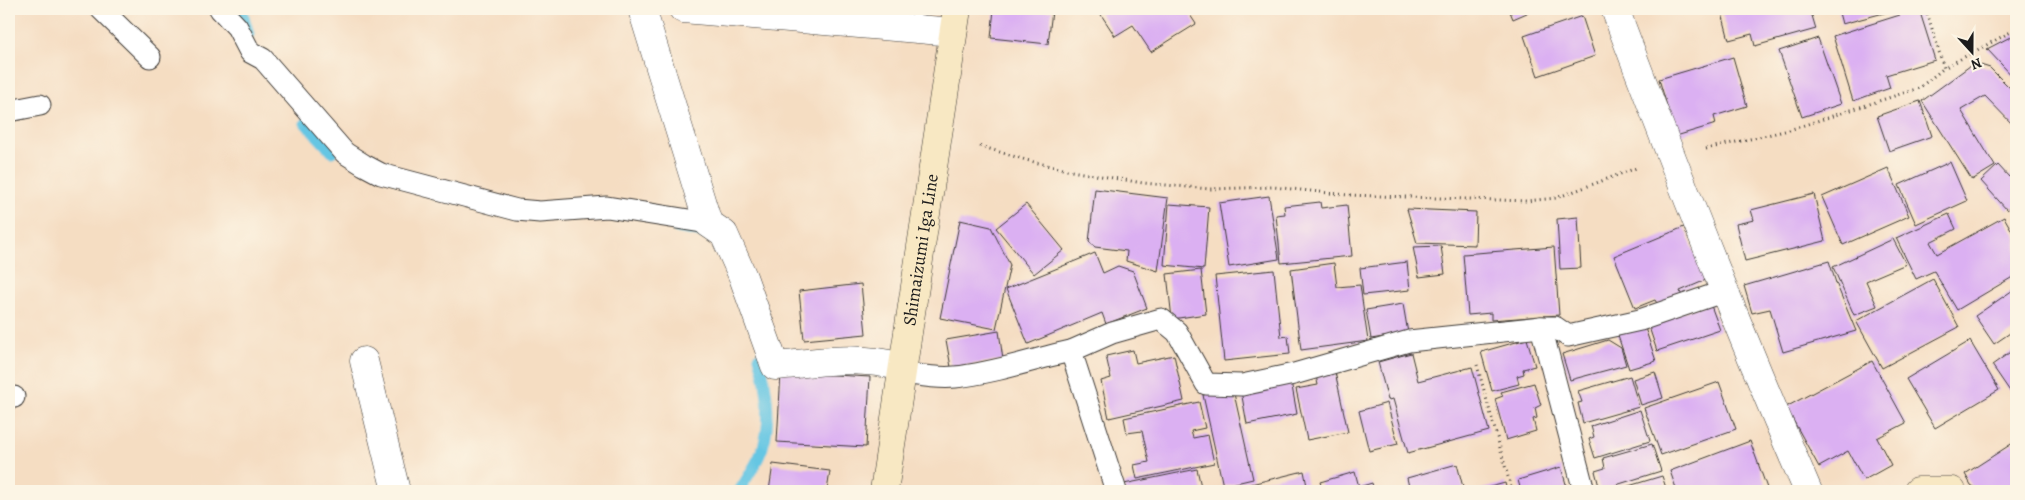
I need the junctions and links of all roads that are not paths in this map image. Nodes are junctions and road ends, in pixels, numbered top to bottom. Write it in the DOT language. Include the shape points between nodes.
graph roads {
  1 [pos="101,9"];
  2 [pos="220,9"];
  3 [pos="642,9"];
  4 [pos="683,9"];
  5 [pos="1615,9"];
  6 [pos="955,20"];
  7 [pos="150,57"];
  8 [pos="40,105"];
  9 [pos="9,111"];
  10 [pos="708,223"];
  11 [pos="1725,290"];
  12 [pos="1541,327"];
  13 [pos="1071,351"];
  14 [pos="364,361"];
  15 [pos="902,370"];
  16 [pos="396,491"];
  17 [pos="884,491"];
  18 [pos="1116,491"];
  19 [pos="1584,491"];
  20 [pos="1808,491"];
  21 [pos="1918,491"];
  22 [pos="1952,491"];
  1 -- 7 [label="lane"];
  2 -- 10 [label="lane" via="237,27 250,52 263,59 345,154 381,174 517,210 540,212 607,206"];
  3 -- 10 [label="street"];
  4 -- 6 [label="street"];
  5 -- 11 [label="street"];
  6 -- 15 [label="main road, Shimaizumi Iga Line"];
  8 -- 9 [label="lane"];
  10 -- 15 [label="street" via="724,234 775,366 849,359 878,361"];
  11 -- 12 [label="lane" via="1640,320 1568,336 1555,327"];
  11 -- 20 [label="street"];
  12 -- 13 [label="lane" via="1409,341 1294,374 1242,384 1206,384 1177,332 1161,318 1112,333"];
  12 -- 19 [label="lane"];
  13 -- 15 [label="lane" via="954,377 929,377"];
  13 -- 18 [label="lane"];
  14 -- 16 [label="street"];
  15 -- 17 [label="main road, Shimaizumi Iga Line"];
  21 -- 22 [label="main road"];
}
